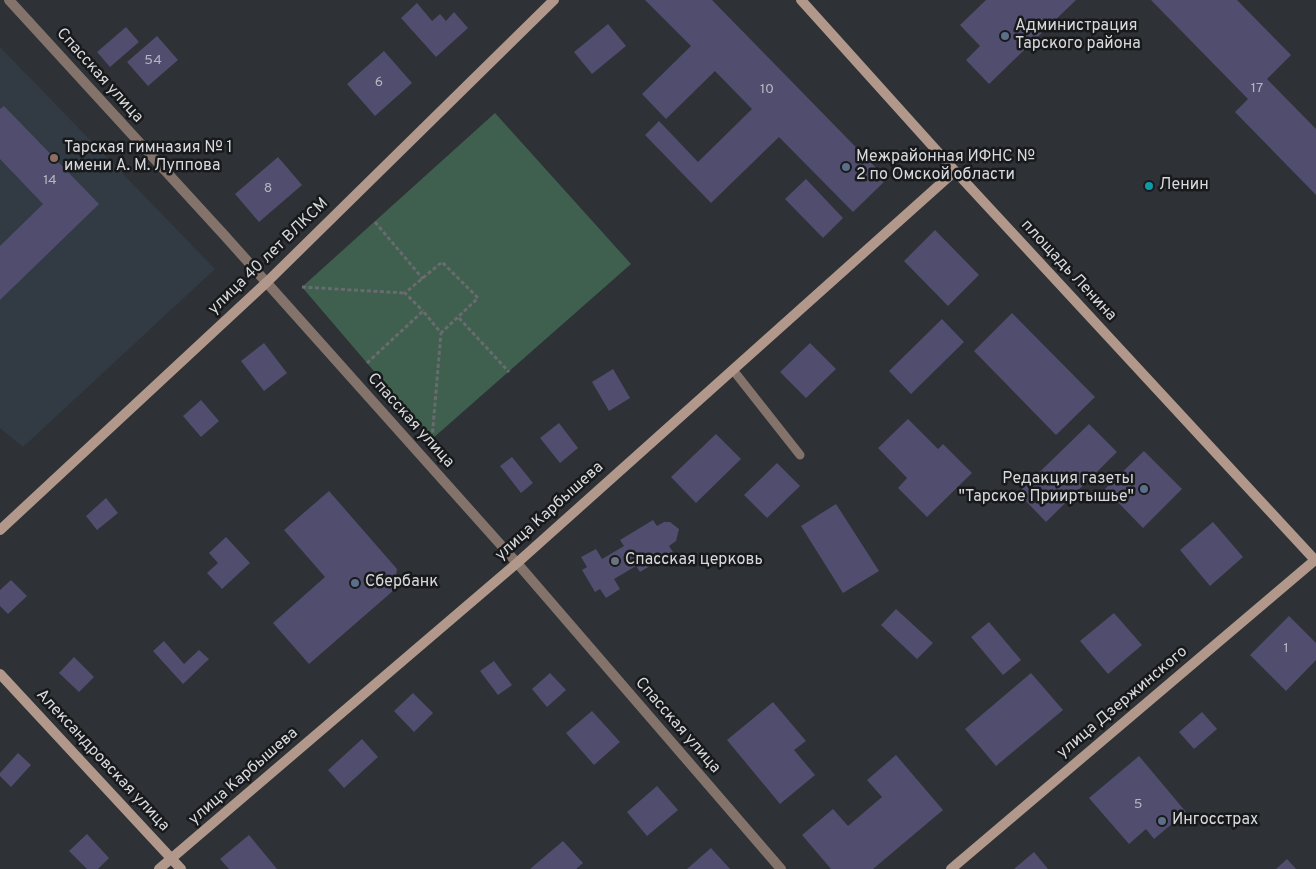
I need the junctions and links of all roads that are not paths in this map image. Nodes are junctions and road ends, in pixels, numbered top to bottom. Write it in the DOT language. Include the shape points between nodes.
graph roads {
  1 [pos="9,0"];
  2 [pos="554,0"];
  3 [pos="801,0"];
  4 [pos="955,171"];
  5 [pos="267,282"];
  6 [pos="733,370"];
  7 [pos="800,455"];
  8 [pos="0,530"];
  9 [pos="1315,561"];
  10 [pos="517,563"];
  11 [pos="0,674"];
  12 [pos="171,858"];
  13 [pos="159,869"];
  14 [pos="181,869"];
  15 [pos="781,869"];
  16 [pos="951,869"];
  1 -- 5 [label="street, Спасская улица"];
  2 -- 5 [label="street, улица 40 лет ВЛКСМ"];
  3 -- 4 [label="street, площадь Ленина"];
  4 -- 6 [label="street, улица Карбышева"];
  4 -- 9 [label="street, площадь Ленина"];
  5 -- 8 [label="street, улица 40 лет ВЛКСМ"];
  5 -- 10 [label="street, Спасская улица"];
  6 -- 7 [label="lane"];
  6 -- 10 [label="street, улица Карбышева"];
  9 -- 16 [label="street, улица Дзержинского"];
  10 -- 12 [label="street, улица Карбышева"];
  10 -- 15 [label="street, Спасская улица"];
  11 -- 12 [label="street, Александровская улица"];
  12 -- 13 [label="street, улица Карбышева"];
  12 -- 14 [label="street, Александровская улица"];
}
